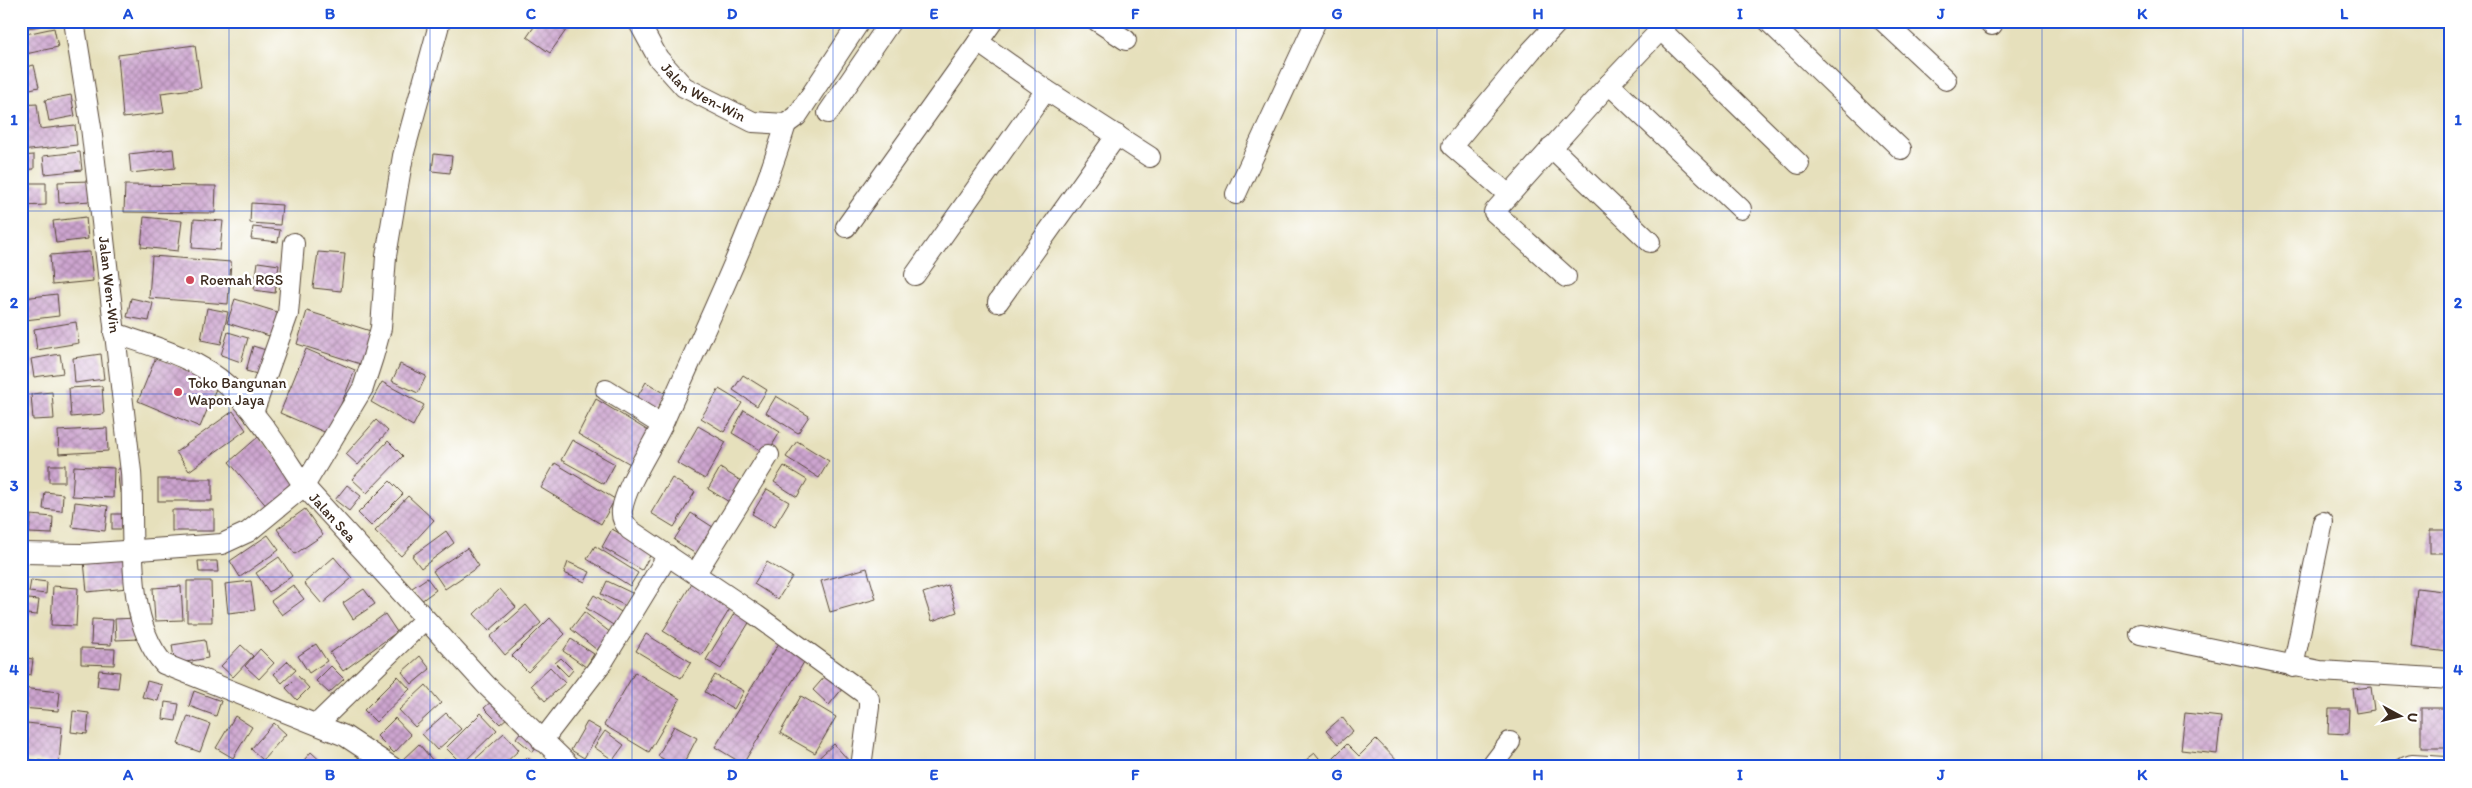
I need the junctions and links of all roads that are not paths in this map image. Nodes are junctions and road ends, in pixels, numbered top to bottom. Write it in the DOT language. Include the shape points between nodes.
graph roads {
  1 [pos="74,21"];
  2 [pos="440,21"];
  3 [pos="638,21"];
  4 [pos="860,21"];
  5 [pos="891,21"];
  6 [pos="993,21"];
  7 [pos="1097,21"];
  8 [pos="1316,21"];
  9 [pos="1559,21"];
  10 [pos="1768,21"];
  11 [pos="1883,21"];
  12 [pos="1665,26"];
  13 [pos="1126,40"];
  14 [pos="978,42"];
  15 [pos="1946,80"];
  16 [pos="1609,84"];
  17 [pos="1046,90"];
  18 [pos="828,114"];
  19 [pos="786,124"];
  20 [pos="1117,135"];
  21 [pos="1551,147"];
  22 [pos="1901,149"];
  23 [pos="1150,157"];
  24 [pos="1799,164"];
  25 [pos="1236,194"];
  26 [pos="1509,195"];
  27 [pos="1741,209"];
  28 [pos="846,227"];
  29 [pos="1650,242"];
  30 [pos="294,243"];
  31 [pos="914,275"];
  32 [pos="1566,278"];
  33 [pos="998,302"];
  34 [pos="114,333"];
  35 [pos="606,390"];
  36 [pos="253,413"];
  37 [pos="662,425"];
  38 [pos="770,455"];
  39 [pos="304,486"];
  40 [pos="2323,522"];
  41 [pos="131,550"];
  42 [pos="21,553"];
  43 [pos="668,555"];
  44 [pos="696,573"];
  45 [pos="425,619"];
  46 [pos="2140,634"];
  47 [pos="2293,667"];
  48 [pos="2451,679"];
  49 [pos="317,724"];
  50 [pos="542,741"];
  51 [pos="1510,742"];
  52 [pos="392,767"];
  53 [pos="571,767"];
  54 [pos="861,767"];
  55 [pos="1490,767"];
  56 [pos="2406,767"];
  57 [pos="2446,767"];
  1 -- 34 [label="street, Jalan Wen-Win" via="91,127"];
  2 -- 39 [label="street" via="403,156 386,256 386,291 377,342 363,388"];
  3 -- 19 [label="street, Jalan Wen-Win" via="658,58 684,87 753,122"];
  4 -- 19 [label="street" via="801,111"];
  5 -- 18 [label="street"];
  6 -- 14 [label="street"];
  7 -- 13 [label="street"];
  8 -- 25 [label="street"];
  9 -- 26 [label="street" via="1452,146"];
  10 -- 22 [label="street"];
  11 -- 15 [label="street"];
  12 -- 16 [label="street"];
  12 -- 24 [label="street"];
  14 -- 17 [label="street"];
  14 -- 28 [label="street"];
  16 -- 21 [label="street"];
  16 -- 27 [label="street"];
  17 -- 20 [label="street"];
  17 -- 31 [label="street"];
  19 -- 37 [label="street" via="770,177"];
  20 -- 23 [label="street"];
  20 -- 33 [label="street"];
  21 -- 26 [label="street"];
  21 -- 29 [label="street"];
  26 -- 32 [label="street" via="1494,212"];
  30 -- 36 [label="street" via="288,314"];
  34 -- 36 [label="street" via="160,349 212,374 228,385"];
  34 -- 41 [label="street, Jalan Wen-Win" via="131,472"];
  35 -- 37 [label="street"];
  36 -- 39 [label="street"];
  37 -- 43 [label="street" via="622,511 623,521 630,530"];
  38 -- 44 [label="street"];
  39 -- 41 [label="street, Jalan Sea" via="235,540 198,547"];
  39 -- 45 [label="street, Jalan Sea"];
  40 -- 47 [label="street"];
  41 -- 42 [label="street, Jalan Sea" via="82,554"];
  41 -- 49 [label="street, Jalan Wen-Win" via="145,636 164,664"];
  43 -- 44 [label="street"];
  43 -- 50 [label="street" via="602,663"];
  44 -- 54 [label="street" via="865,694 869,707"];
  45 -- 49 [label="street"];
  45 -- 50 [label="street, Jalan Sea"];
  46 -- 47 [label="street"];
  47 -- 48 [label="street" via="2338,673"];
  49 -- 52 [label="street, Jalan Wen-Win" via="361,745"];
  50 -- 53 [label="street, Jalan Sea"];
  51 -- 55 [label="street"];
  56 -- 57 [label="street"];
}
